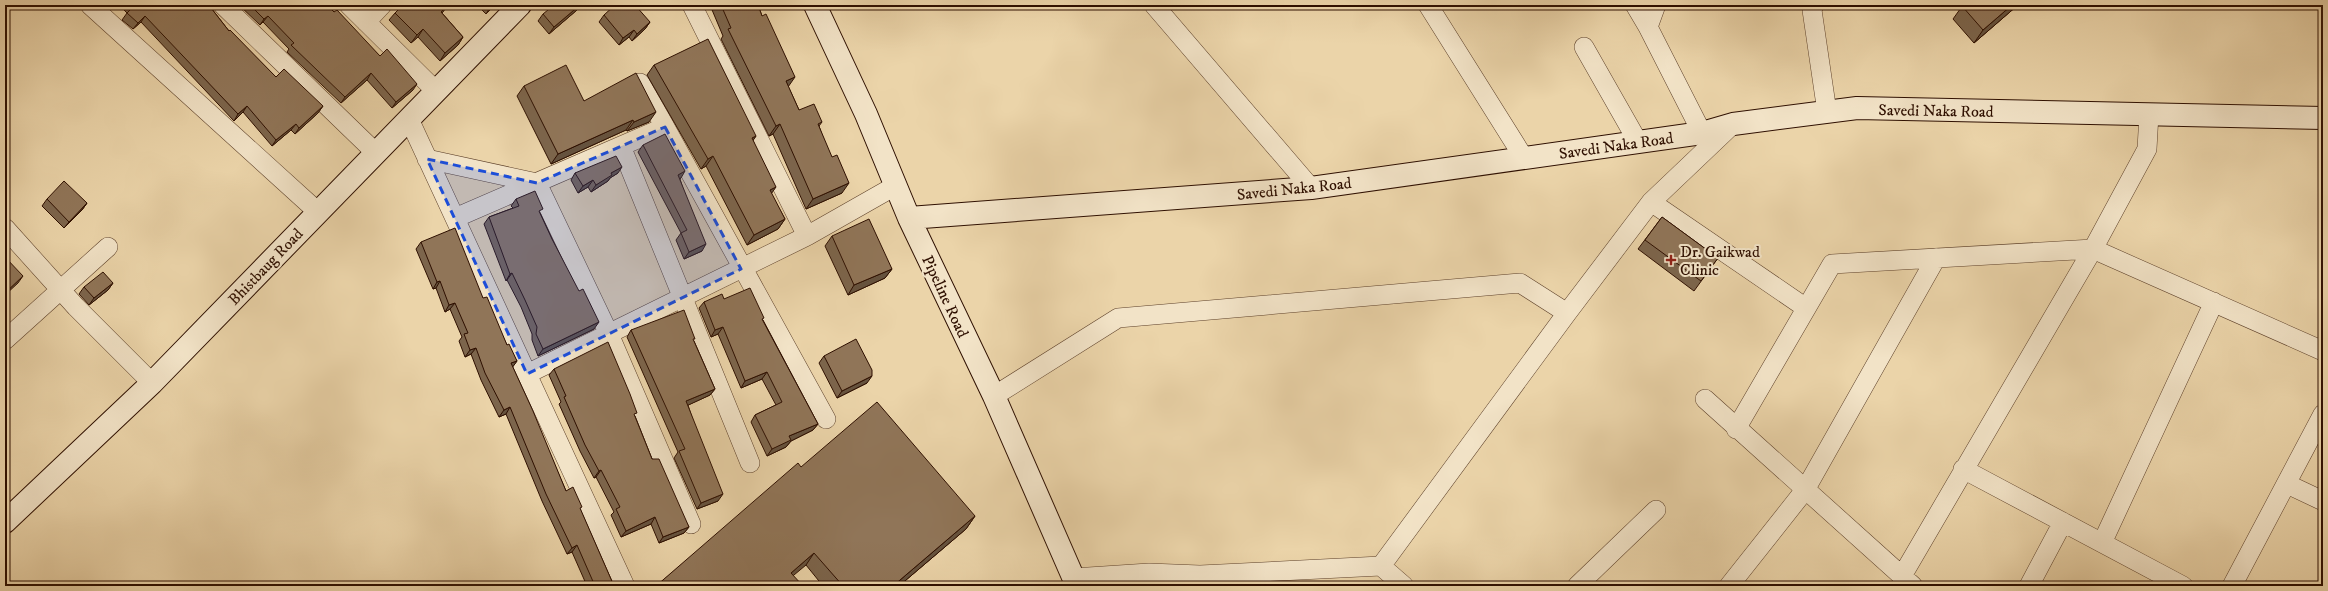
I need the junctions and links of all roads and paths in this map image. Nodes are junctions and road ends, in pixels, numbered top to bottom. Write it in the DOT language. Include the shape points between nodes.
graph roads {
  1 [pos="90,5"];
  2 [pos="223,5"];
  3 [pos="349,5"];
  4 [pos="382,5"];
  5 [pos="520,5"];
  6 [pos="692,5"];
  7 [pos="815,5"];
  8 [pos="1154,5"];
  9 [pos="1428,5"];
  10 [pos="1635,5"];
  11 [pos="1656,5"];
  12 [pos="1814,5"];
  13 [pos="366,22"];
  14 [pos="1648,27"];
  15 [pos="1584,47"];
  16 [pos="640,83"];
  17 [pos="436,91"];
  18 [pos="1828,112"];
  19 [pos="2149,114"];
  20 [pos="2323,118"];
  21 [pos="409,119"];
  22 [pos="1733,124"];
  23 [pos="665,128"];
  24 [pos="1702,133"];
  25 [pos="1638,142"];
  26 [pos="621,146"];
  27 [pos="376,153"];
  28 [pos="1524,158"];
  29 [pos="428,159"];
  30 [pos="537,183"];
  31 [pos="895,186"];
  32 [pos="1312,188"];
  33 [pos="1651,202"];
  34 [pos="318,212"];
  35 [pos="455,218"];
  36 [pos="909,218"];
  37 [pos="5,228"];
  38 [pos="807,236"];
  39 [pos="108,246"];
  40 [pos="2093,249"];
  41 [pos="1936,258"];
  42 [pos="741,269"];
  43 [pos="59,289"];
  44 [pos="683,297"];
  45 [pos="2214,302"];
  46 [pos="1806,308"];
  47 [pos="1567,313"];
  48 [pos="608,334"];
  49 [pos="5,340"];
  50 [pos="2323,351"];
  51 [pos="527,374"];
  52 [pos="152,383"];
  53 [pos="994,396"];
  54 [pos="1705,400"];
  55 [pos="2323,414"];
  56 [pos="826,419"];
  57 [pos="1736,429"];
  58 [pos="750,463"];
  59 [pos="1963,469"];
  60 [pos="2288,484"];
  61 [pos="1805,490"];
  62 [pos="2323,501"];
  63 [pos="1656,510"];
  64 [pos="5,522"];
  65 [pos="2063,522"];
  66 [pos="691,524"];
  67 [pos="2102,543"];
  68 [pos="1381,566"];
  69 [pos="1907,581"];
  70 [pos="1075,582"];
  71 [pos="625,586"];
  72 [pos="1404,586"];
  73 [pos="1577,586"];
  74 [pos="1729,586"];
  75 [pos="2029,586"];
  76 [pos="2183,586"];
  77 [pos="2232,586"];
  1 -- 34 [label="street"];
  2 -- 27 [label="street"];
  3 -- 13 [label="street"];
  4 -- 13 [label="street"];
  5 -- 17 [label="street, Bhistbaug Road"];
  6 -- 38 [label="street"];
  7 -- 31 [label="street, Pipeline Road" via="866,114"];
  8 -- 32 [label="street"];
  9 -- 28 [label="street"];
  10 -- 14 [label="street"];
  11 -- 14 [label="street"];
  12 -- 18 [label="street" via="1812,10"];
  13 -- 17 [label="street"];
  14 -- 24 [label="street"];
  15 -- 25 [label="street"];
  16 -- 23 [label="street"];
  17 -- 21 [label="street, Bhistbaug Road"];
  18 -- 19 [label="street, Savedi Naka Road" via="1857,108"];
  18 -- 22 [label="street, Savedi Naka Road"];
  19 -- 20 [label="street, Savedi Naka Road"];
  19 -- 40 [label="street" via="2147,149"];
  21 -- 27 [label="street, Bhistbaug Road"];
  21 -- 29 [label="street"];
  22 -- 24 [label="street, Savedi Naka Road"];
  22 -- 33 [label="street"];
  23 -- 26 [label="street"];
  23 -- 42 [label="street"];
  24 -- 25 [label="street, Savedi Naka Road"];
  25 -- 28 [label="street, Savedi Naka Road"];
  26 -- 30 [label="street"];
  26 -- 44 [label="street"];
  27 -- 34 [label="street, Bhistbaug Road"];
  28 -- 32 [label="street, Savedi Naka Road"];
  29 -- 30 [label="street"];
  29 -- 35 [label="street"];
  30 -- 35 [label="street"];
  30 -- 48 [label="street"];
  31 -- 36 [label="street, Pipeline Road"];
  31 -- 38 [label="street"];
  32 -- 36 [label="street, Savedi Naka Road"];
  33 -- 46 [label="street"];
  33 -- 47 [label="street"];
  34 -- 52 [label="street, Bhistbaug Road"];
  35 -- 51 [label="street"];
  36 -- 53 [label="street, Pipeline Road"];
  37 -- 43 [label="street"];
  38 -- 42 [label="street"];
  39 -- 43 [label="street"];
  40 -- 41 [label="street"];
  40 -- 45 [label="street"];
  40 -- 59 [label="street"];
  41 -- 46 [label="street" via="1832,264"];
  41 -- 61 [label="street"];
  42 -- 44 [label="street"];
  42 -- 56 [label="street"];
  43 -- 49 [label="street"];
  43 -- 52 [label="street"];
  44 -- 48 [label="street"];
  44 -- 58 [label="street"];
  45 -- 50 [label="street"];
  45 -- 67 [label="street"];
  46 -- 57 [label="street"];
  47 -- 53 [label="street" via="1520,284 1118,318"];
  47 -- 68 [label="street"];
  48 -- 51 [label="street"];
  48 -- 66 [label="street"];
  51 -- 71 [label="street"];
  52 -- 64 [label="street, Bhistbaug Road"];
  53 -- 70 [label="street, Pipeline Road"];
  54 -- 57 [label="street"];
  55 -- 60 [label="street"];
  57 -- 61 [label="street"];
  59 -- 65 [label="street"];
  59 -- 69 [label="street"];
  60 -- 62 [label="street"];
  60 -- 77 [label="street"];
  61 -- 69 [label="street"];
  61 -- 74 [label="street"];
  63 -- 73 [label="street"];
  65 -- 67 [label="street"];
  65 -- 75 [label="street"];
  67 -- 76 [label="street"];
  68 -- 70 [label="street" via="1200,575 1149,573"];
  68 -- 72 [label="street"];
}
